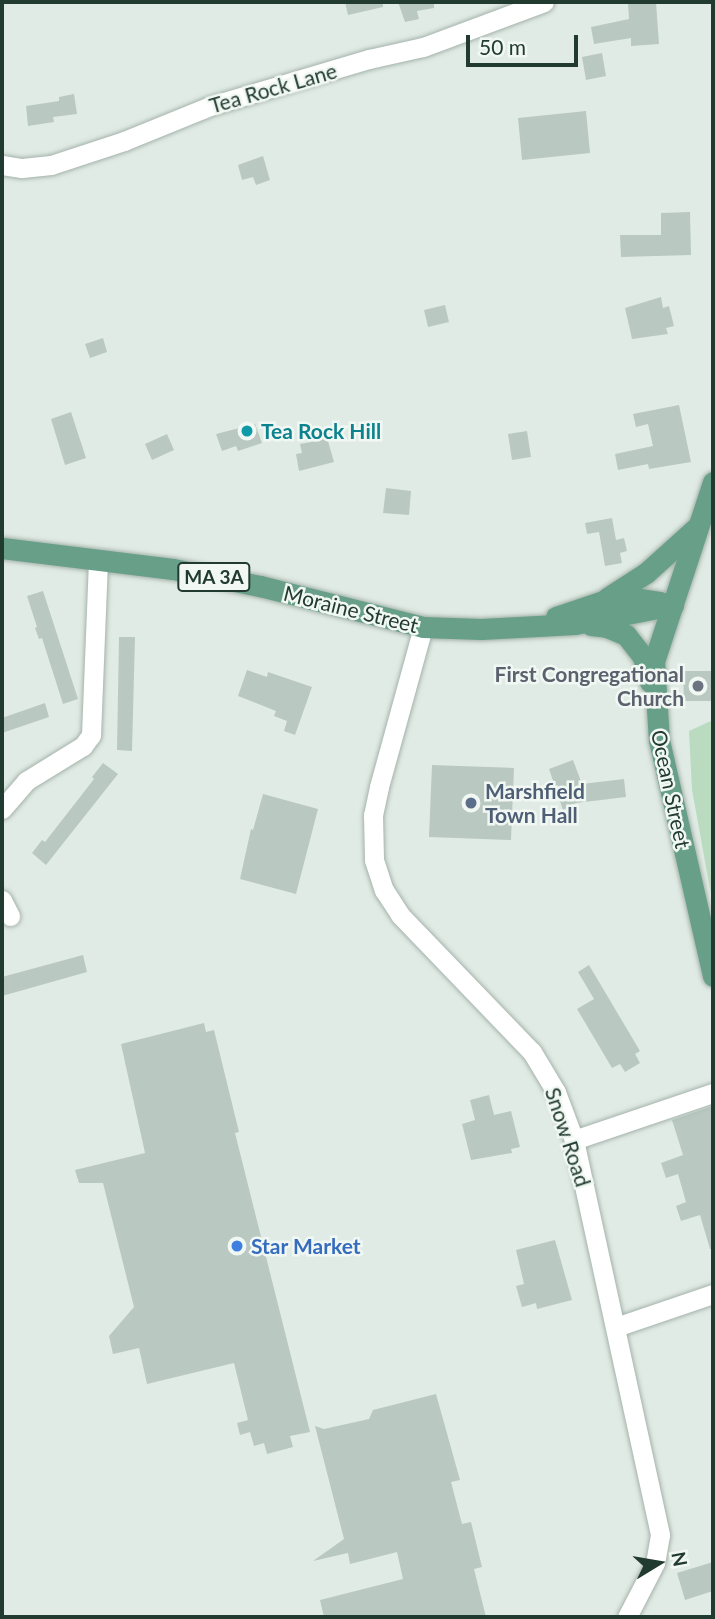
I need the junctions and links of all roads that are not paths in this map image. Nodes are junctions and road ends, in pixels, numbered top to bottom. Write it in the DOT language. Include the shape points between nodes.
graph roads {
  1 [pos="544,2"];
  2 [pos="2,165"];
  3 [pos="713,482"];
  4 [pos="702,522"];
  5 [pos="2,548"];
  6 [pos="98,559"];
  7 [pos="603,601"];
  8 [pos="673,605"];
  9 [pos="575,624"];
  10 [pos="535,625"];
  11 [pos="423,627"];
  12 [pos="656,715"];
  13 [pos="5,796"];
  14 [pos="713,976"];
  15 [pos="713,1093"];
  16 [pos="574,1140"];
  17 [pos="713,1294"];
  18 [pos="615,1327"];
  19 [pos="627,1617"];
  1 -- 2 [label="street, Tea Rock Lane" via="423,47 210,106 51,165"];
  3 -- 4 [label="main road, Ocean Street"];
  4 -- 7 [label="main road, MA 3A" via="646,573"];
  4 -- 8 [label="main road, Ocean Street"];
  5 -- 6 [label="main road, Moraine Street / MA 3A"];
  6 -- 11 [label="main road, Moraine Street / MA 3A" via="260,586"];
  6 -- 13 [label="street" via="91,735 83,746"];
  7 -- 8 [label="main road, Moraine Street / MA 3A" via="628,597"];
  7 -- 10 [label="main road, Moraine Street / MA 3A"];
  8 -- 9 [label="main road, Moraine Street / MA 3A"];
  8 -- 12 [label="main road, Ocean Street" via="654,661"];
  9 -- 10 [label="main road, Moraine Street / MA 3A"];
  9 -- 12 [label="main road" via="617,630 636,646 650,678"];
  10 -- 11 [label="main road, Moraine Street / MA 3A"];
  11 -- 16 [label="street, Snow Road" via="379,787 373,846 377,874 400,915 428,948 532,1052 556,1092"];
  12 -- 14 [label="main road, Ocean Street"];
  15 -- 16 [label="street"];
  16 -- 18 [label="street, Snow Road"];
  17 -- 18 [label="street"];
  18 -- 19 [label="street, Snow Road" via="660,1535 655,1563"];
}
